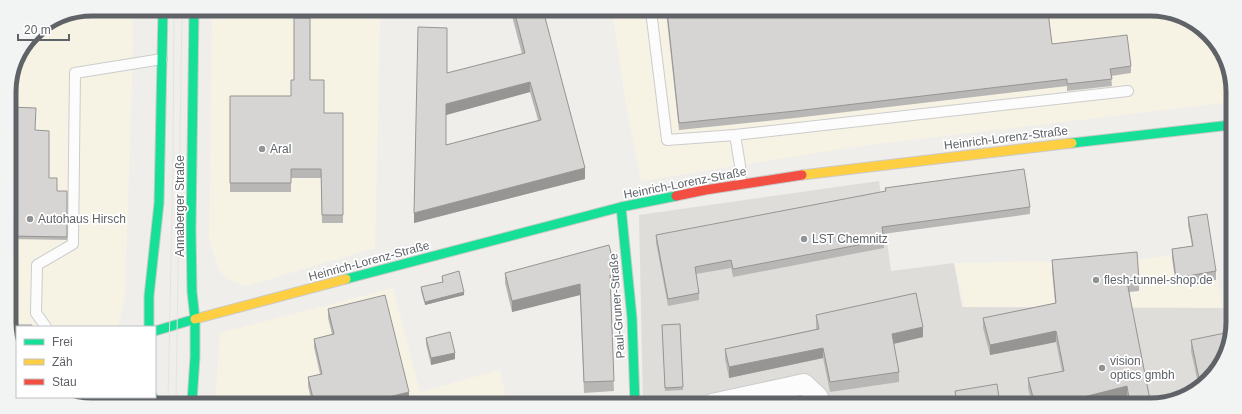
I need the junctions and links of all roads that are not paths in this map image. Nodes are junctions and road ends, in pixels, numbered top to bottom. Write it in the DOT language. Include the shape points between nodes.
graph roads {
  1 [pos="163,16"];
  2 [pos="194,16"];
  3 [pos="652,16"];
  4 [pos="162,59"];
  5 [pos="1128,91"];
  6 [pos="1226,126"];
  7 [pos="735,135"];
  8 [pos="741,184"];
  9 [pos="621,207"];
  10 [pos="195,319"];
  11 [pos="45,326"];
  12 [pos="149,326"];
  13 [pos="156,331"];
  14 [pos="192,398"];
  15 [pos="635,398"];
  16 [pos="740,398"];
  17 [pos="816,398"];
  1 -- 4 [label="street, Annaberger Straße"];
  2 -- 10 [label="street, Annaberger Straße" via="191,230"];
  3 -- 7 [label="lane" via="667,140"];
  4 -- 11 [label="lane" via="76,73 73,244 36,265 36,313"];
  4 -- 12 [label="street, Annaberger Straße" via="159,203 149,296"];
  5 -- 7 [label="lane"];
  6 -- 8 [label="street, Heinrich-Lorenz-Straße"];
  7 -- 8 [label="lane"];
  8 -- 9 [label="street, Heinrich-Lorenz-Straße"];
  9 -- 10 [label="street, Heinrich-Lorenz-Straße"];
  9 -- 15 [label="street, Paul-Gruner-Straße" via="632,318"];
  10 -- 13 [label="street, Heinrich-Lorenz-Straße"];
  10 -- 14 [label="street, Annaberger Straße" via="196,357"];
  16 -- 17 [label="street" via="804,384"];
}
